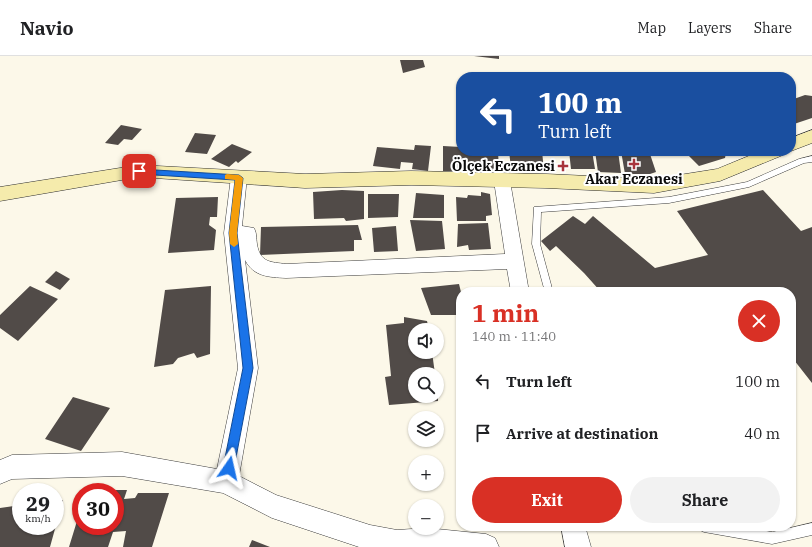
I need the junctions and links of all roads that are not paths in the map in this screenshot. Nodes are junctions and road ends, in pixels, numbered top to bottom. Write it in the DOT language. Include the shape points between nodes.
graph roads {
  1 [pos="812,136"];
  2 [pos="796,143"];
  3 [pos="765,156"];
  4 [pos="812,159"];
  5 [pos="239,178"];
  6 [pos="502,181"];
  7 [pos="0,194"];
  8 [pos="233,233"];
  9 [pos="514,261"];
  10 [pos="519,287"];
  11 [pos="548,287"];
  12 [pos="0,472"];
  13 [pos="226,482"];
  14 [pos="812,529"];
  15 [pos="574,531"];
  16 [pos="732,531"];
  17 [pos="396,545"];
  18 [pos="486,547"];
  19 [pos="578,547"];
  1 -- 2 [label="street"];
  3 -- 6 [label="street" via="720,175 654,186"];
  4 -- 11 [label="lane" via="749,184 670,200 537,209 536,244"];
  5 -- 6 [label="street" via="305,181 411,178"];
  5 -- 7 [label="street" via="139,171"];
  5 -- 8 [label="street"];
  6 -- 9 [label="street"];
  8 -- 9 [label="street" via="248,233 247,243 252,258 262,268 286,271"];
  8 -- 13 [label="street" via="248,368"];
  9 -- 10 [label="street"];
  12 -- 13 [label="street" via="12,467 122,464"];
  13 -- 17 [label="street" via="272,506"];
  14 -- 16 [label="lane" via="772,538"];
  15 -- 19 [label="street"];
  17 -- 18 [label="street" via="422,540"];
}
